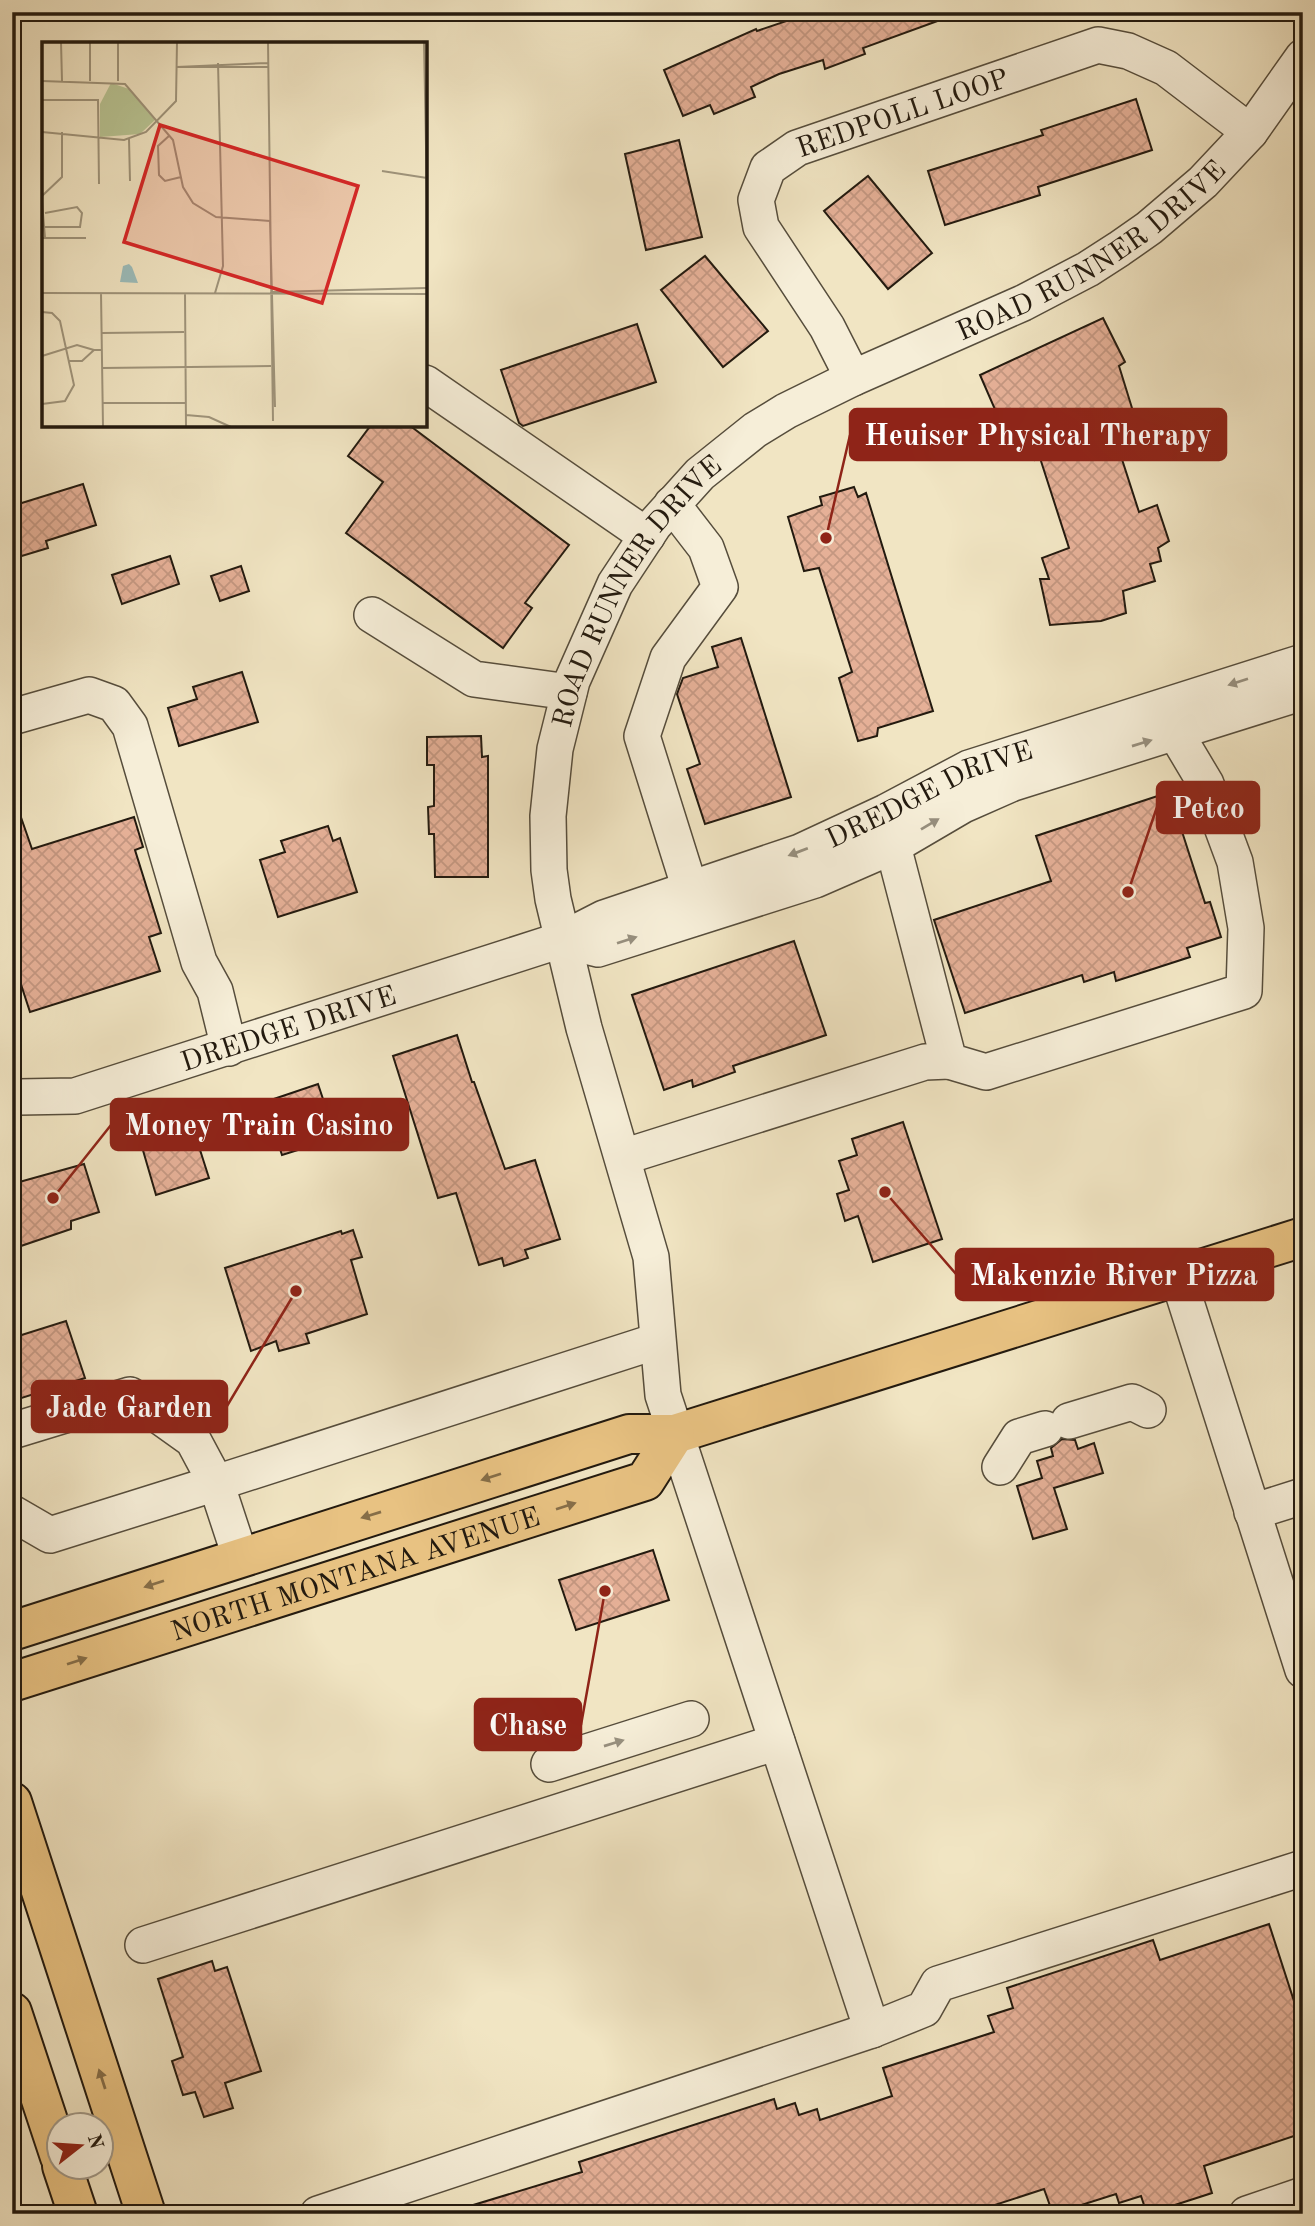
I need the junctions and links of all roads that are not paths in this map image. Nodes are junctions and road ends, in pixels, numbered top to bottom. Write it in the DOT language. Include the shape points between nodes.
graph roads {
  1 [pos="1303,57"];
  2 [pos="1250,132"];
  3 [pos="853,378"];
  4 [pos="427,384"];
  5 [pos="672,504"];
  6 [pos="647,536"];
  7 [pos="372,615"];
  8 [pos="1303,662"];
  9 [pos="569,692"];
  10 [pos="1303,692"];
  11 [pos="12,717"];
  12 [pos="1175,732"];
  13 [pos="893,846"];
  14 [pos="690,889"];
  15 [pos="561,940"];
  16 [pos="229,1048"];
  17 [pos="949,1061"];
  18 [pos="12,1095"];
  19 [pos="623,1157"];
  20 [pos="1303,1237"];
  21 [pos="1178,1277"];
  22 [pos="657,1341"];
  23 [pos="1148,1410"];
  24 [pos="12,1431"];
  25 [pos="675,1434"];
  26 [pos="1000,1467"];
  27 [pos="216,1483"];
  28 [pos="1303,1496"];
  29 [pos="1252,1512"];
  30 [pos="12,1513"];
  31 [pos="240,1556"];
  32 [pos="12,1631"];
  33 [pos="1303,1670"];
  34 [pos="12,1682"];
  35 [pos="691,1719"];
  36 [pos="777,1742"];
  37 [pos="549,1764"];
  38 [pos="12,1802"];
  39 [pos="1303,1868"];
  40 [pos="143,1945"];
  41 [pos="12,2012"];
  42 [pos="872,2030"];
  43 [pos="46,2115"];
  44 [pos="67,2180"];
  45 [pos="1303,2195"];
  46 [pos="383,2204"];
  47 [pos="78,2214"];
  48 [pos="146,2214"];
  49 [pos="318,2214"];
  50 [pos="1247,2214"];
  1 -- 2 [label="street, ROAD RUNNER DRIVE"];
  2 -- 3 [label="street, ROAD RUNNER DRIVE" via="1167,213 1088,269"];
  2 -- 3 [label="street, REDPOLL LOOP" via="1166,68 1128,51 1098,46 797,148 768,168 757,200 761,227 827,327"];
  3 -- 5 [label="street, ROAD RUNNER DRIVE" via="755,430"];
  4 -- 6 [label="street"];
  5 -- 6 [label="street, ROAD RUNNER DRIVE"];
  5 -- 14 [label="street" via="706,548 720,587 668,658 642,736"];
  6 -- 9 [label="street, ROAD RUNNER DRIVE" via="615,584"];
  7 -- 9 [label="street" via="474,679"];
  8 -- 14 [label="street, DREDGE DRIVE, one-way" via="969,768 800,852"];
  9 -- 15 [label="street, ROAD RUNNER DRIVE" via="555,749 548,816 550,870"];
  10 -- 12 [label="street, DREDGE DRIVE"];
  11 -- 16 [label="street" via="89,695 114,704 130,726"];
  13 -- 12 [label="street, DREDGE DRIVE, one-way" via="962,805 1013,783"];
  12 -- 17 [label="street" via="1206,784 1235,862 1246,928 1244,991 986,1072"];
  15 -- 13 [label="street, DREDGE DRIVE, one-way" via="598,949 815,880"];
  13 -- 17 [label="street"];
  14 -- 15 [label="street, DREDGE DRIVE" via="604,918"];
  15 -- 16 [label="street, DREDGE DRIVE"];
  15 -- 19 [label="street, ROAD RUNNER DRIVE"];
  16 -- 18 [label="street, DREDGE DRIVE" via="75,1096"];
  17 -- 19 [label="street" via="925,1062"];
  19 -- 22 [label="street, ROAD RUNNER DRIVE" via="651,1257"];
  20 -- 21 [label="main road, NORTH MONTANA AVENUE"];
  21 -- 25 [label="main road, NORTH MONTANA AVENUE"];
  21 -- 29 [label="street"];
  22 -- 25 [label="street, ROAD RUNNER DRIVE" via="663,1395"];
  22 -- 27 [label="street"];
  23 -- 26 [label="street" via="1132,1402 1019,1437"];
  24 -- 27 [label="street" via="130,1395 193,1440"];
  25 -- 31 [label="main road, NORTH MONTANA AVENUE, one-way" via="629,1434"];
  34 -- 25 [label="main road, NORTH MONTANA AVENUE, one-way" via="646,1481"];
  25 -- 36 [label="street, ROAD RUNNER DRIVE"];
  27 -- 30 [label="street" via="50,1535"];
  27 -- 31 [label="street"];
  28 -- 29 [label="street"];
  29 -- 33 [label="street"];
  31 -- 32 [label="main road, NORTH MONTANA AVENUE, one-way"];
  37 -- 35 [label="street, one-way"];
  36 -- 40 [label="street"];
  36 -- 42 [label="street, ROAD RUNNER DRIVE"];
  48 -- 38 [label="main road, one-way"];
  39 -- 42 [label="street" via="938,1984 925,2009"];
  41 -- 43 [label="main road"];
  42 -- 46 [label="street"];
  44 -- 47 [label="main road"];
  45 -- 50 [label="street"];
  46 -- 49 [label="street"];
}
